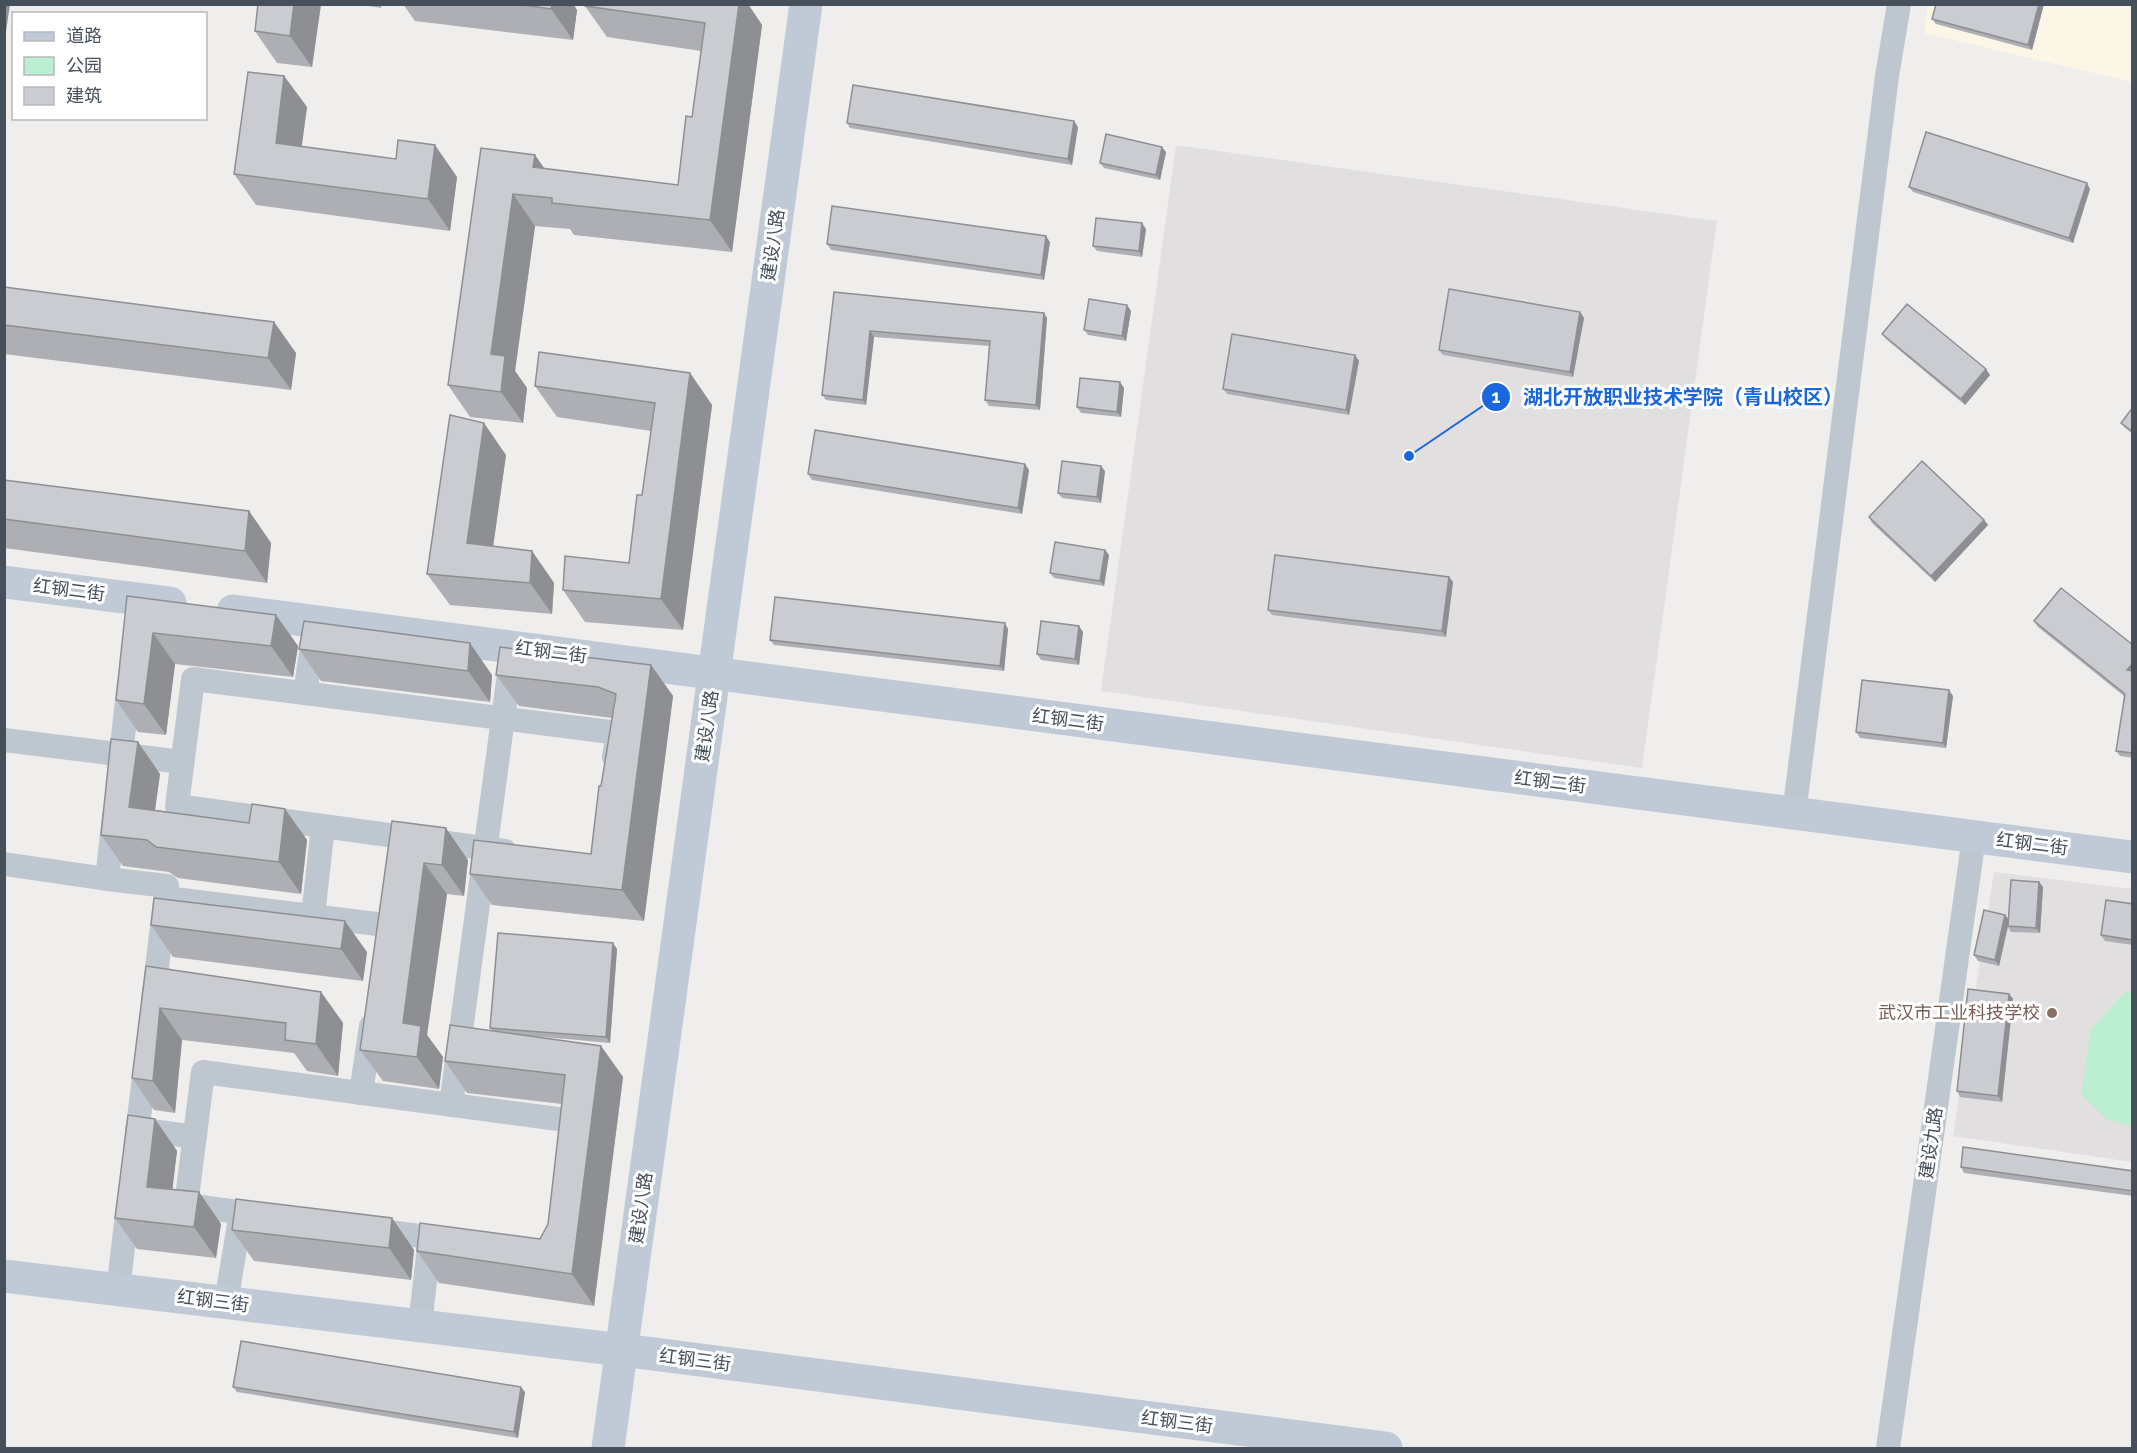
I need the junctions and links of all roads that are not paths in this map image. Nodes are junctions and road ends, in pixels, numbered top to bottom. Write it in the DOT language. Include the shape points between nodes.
graph roads {
  1 [pos="806,4"];
  2 [pos="1899,4"];
  3 [pos="4,582"];
  4 [pos="316,622"];
  5 [pos="512,647"];
  6 [pos="132,659"];
  7 [pos="714,674"];
  8 [pos="305,693"];
  9 [pos="503,718"];
  10 [pos="4,740"];
  11 [pos="121,754"];
  12 [pos="183,762"];
  13 [pos="611,780"];
  14 [pos="1794,814"];
  15 [pos="323,826"];
  16 [pos="1974,837"];
  17 [pos="486,849"];
  18 [pos="531,854"];
  19 [pos="2133,857"];
  20 [pos="4,864"];
  21 [pos="107,879"];
  22 [pos="166,898"];
  23 [pos="313,916"];
  24 [pos="385,926"];
  25 [pos="374,1005"];
  26 [pos="361,1093"];
  27 [pos="451,1105"];
  28 [pos="137,1129"];
  29 [pos="195,1137"];
  30 [pos="241,1212"];
  31 [pos="430,1237"];
  32 [pos="4,1276"];
  33 [pos="117,1290"];
  34 [pos="226,1303"];
  35 [pos="420,1326"];
  36 [pos="622,1350"];
  37 [pos="608,1449"];
  38 [pos="1386,1449"];
  39 [pos="1888,1449"];
  1 -- 7 [label="street, 建设八路"];
  2 -- 14 [label="street"];
  3 -- 4 [label="street, 红钢二街" via="137,611 203,607"];
  4 -- 5 [label="street, 红钢二街"];
  4 -- 8 [label="street"];
  5 -- 7 [label="street, 红钢二街"];
  5 -- 9 [label="street"];
  6 -- 11 [label="street"];
  7 -- 14 [label="street, 红钢二街"];
  7 -- 36 [label="street, 建设八路"];
  8 -- 9 [label="street"];
  8 -- 12 [label="street" via="193,679"];
  9 -- 13 [label="street" via="618,733"];
  9 -- 17 [label="street"];
  10 -- 11 [label="street"];
  11 -- 12 [label="street"];
  11 -- 21 [label="street"];
  12 -- 15 [label="street" via="177,806"];
  14 -- 16 [label="street, 红钢二街"];
  15 -- 17 [label="street" via="396,847"];
  15 -- 23 [label="street"];
  16 -- 19 [label="street, 红钢二街"];
  16 -- 39 [label="street, 建设九路"];
  17 -- 18 [label="street"];
  17 -- 27 [label="street"];
  20 -- 21 [label="street"];
  21 -- 22 [label="street" via="167,886"];
  22 -- 23 [label="street"];
  22 -- 28 [label="street"];
  23 -- 24 [label="street"];
  25 -- 26 [label="street"];
  26 -- 27 [label="street"];
  26 -- 29 [label="street" via="203,1072"];
  27 -- 31 [label="street" via="573,1121 556,1254"];
  28 -- 29 [label="street"];
  28 -- 33 [label="street"];
  29 -- 30 [label="street" via="186,1205"];
  30 -- 31 [label="street"];
  30 -- 34 [label="street"];
  31 -- 35 [label="street"];
  32 -- 33 [label="street, 红钢三街"];
  33 -- 34 [label="street, 红钢三街"];
  34 -- 35 [label="street, 红钢三街"];
  35 -- 36 [label="street, 红钢三街"];
  36 -- 37 [label="street, 建设八路"];
  36 -- 38 [label="street, 红钢三街"];
}
